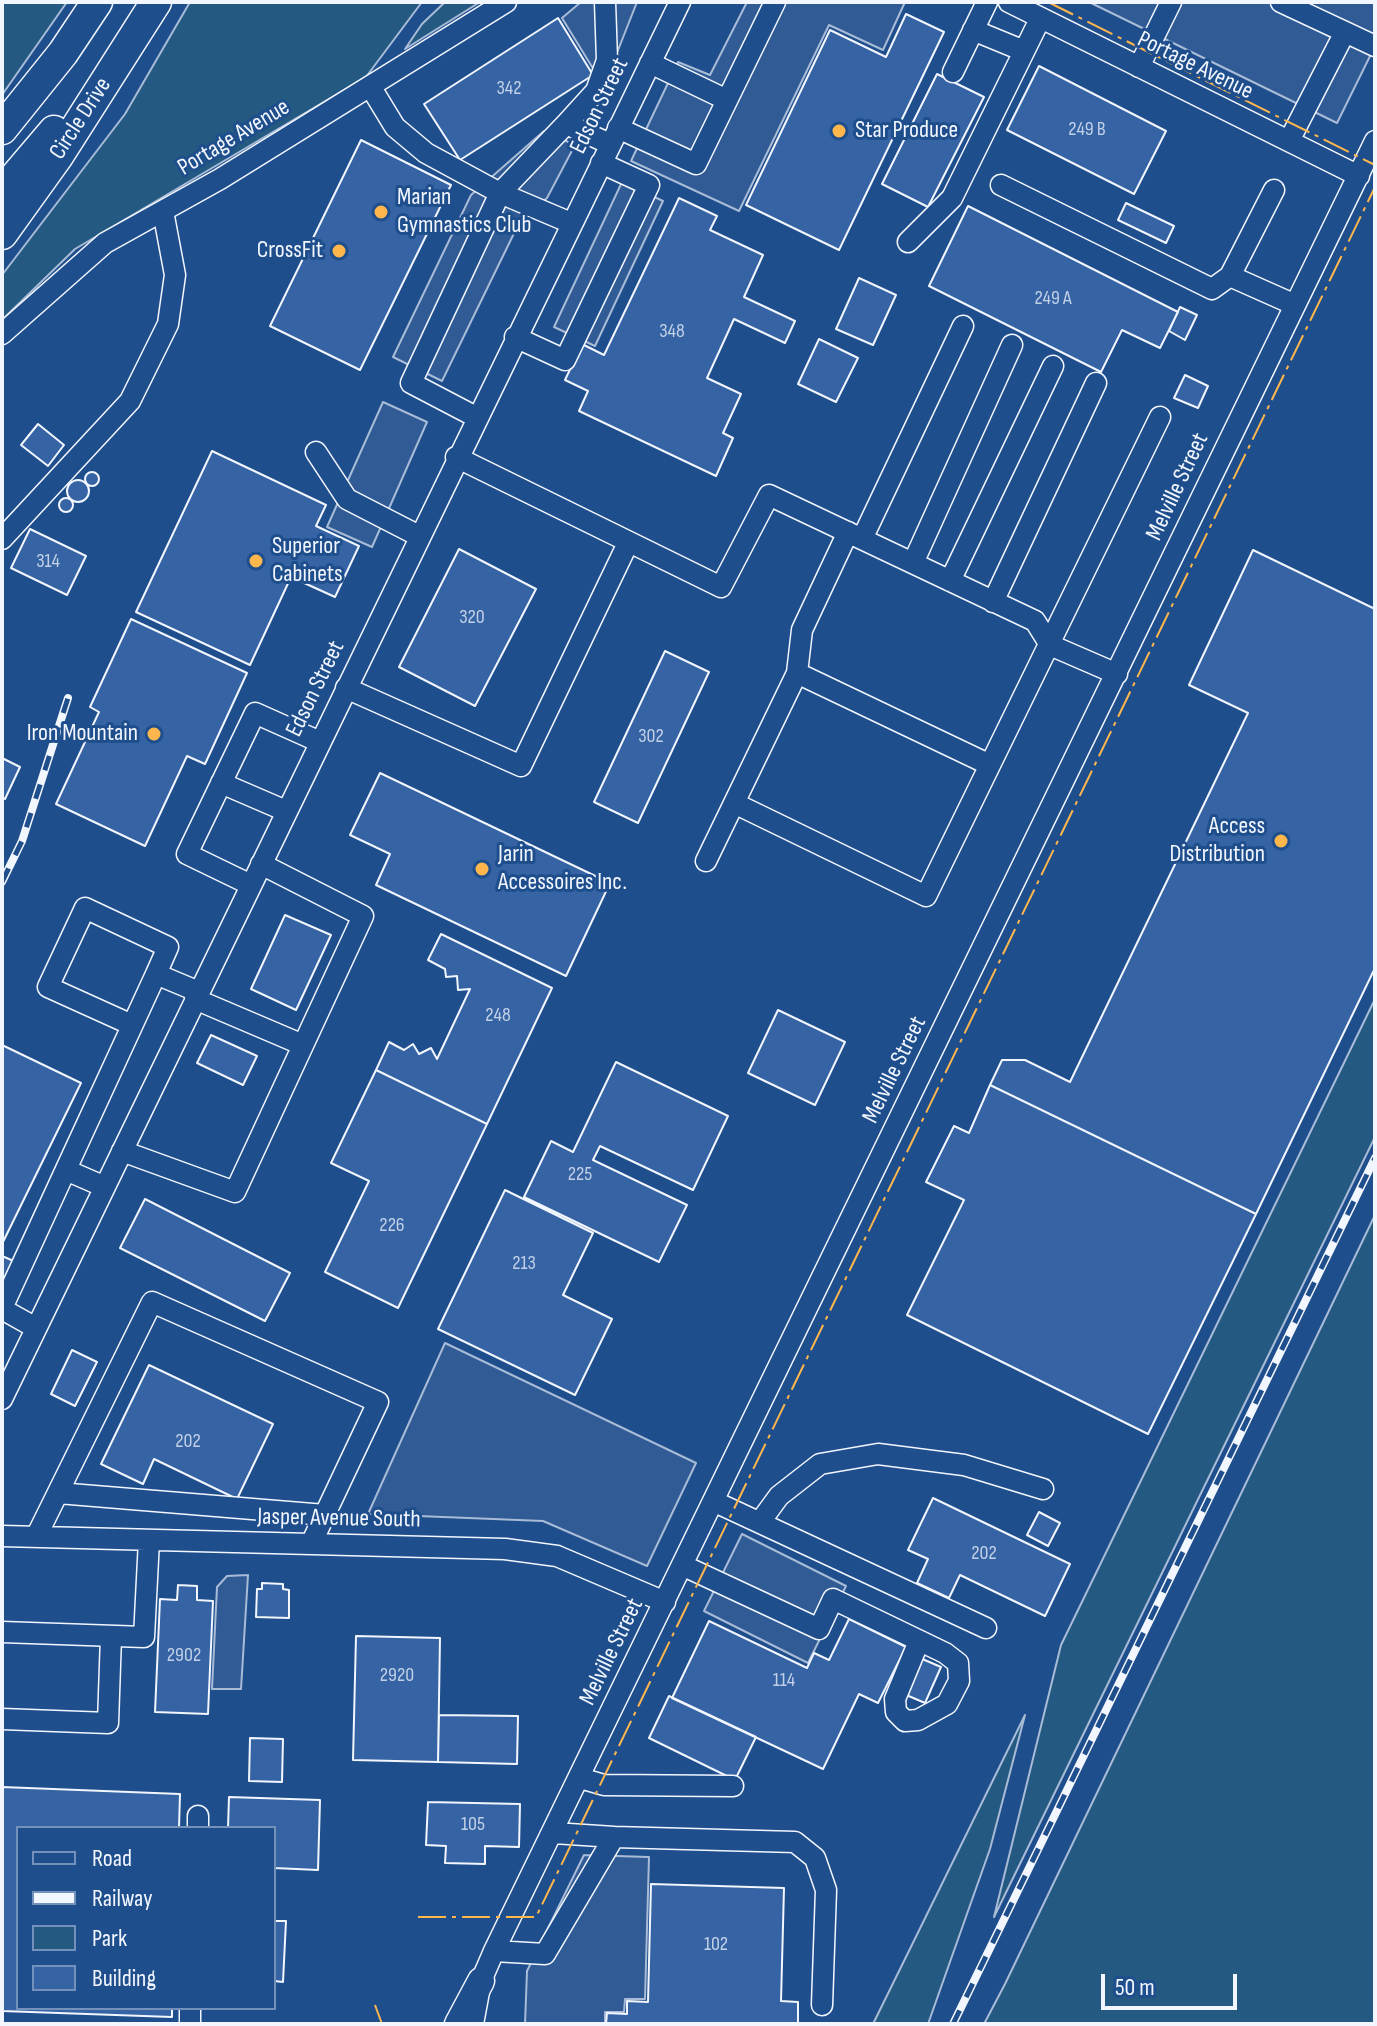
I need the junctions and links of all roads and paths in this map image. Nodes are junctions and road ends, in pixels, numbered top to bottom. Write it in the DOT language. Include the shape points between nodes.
graph roads {
  1 [pos="97,2"];
  2 [pos="156,2"];
  3 [pos="506,2"];
  4 [pos="605,2"];
  5 [pos="680,2"];
  6 [pos="775,2"];
  7 [pos="987,2"];
  8 [pos="1009,2"];
  9 [pos="1171,2"];
  10 [pos="1281,2"];
  11 [pos="1040,19"];
  12 [pos="973,30"];
  13 [pos="1345,32"];
  14 [pos="131,42"];
  15 [pos="1375,46"];
  16 [pos="1024,51"];
  17 [pos="650,63"];
  18 [pos="1139,67"];
  19 [pos="953,72"];
  20 [pos="370,86"];
  21 [pos="727,100"];
  22 [pos="566,124"];
  23 [pos="2,129"];
  24 [pos="614,136"];
  25 [pos="1289,141"];
  26 [pos="1375,141"];
  27 [pos="601,163"];
  28 [pos="1359,176"];
  29 [pos="1001,185"];
  30 [pos="1274,190"];
  31 [pos="2,192"];
  32 [pos="500,193"];
  33 [pos="163,211"];
  34 [pos="571,223"];
  35 [pos="2,234"];
  36 [pos="908,242"];
  37 [pos="1230,276"];
  38 [pos="1293,304"];
  39 [pos="963,326"];
  40 [pos="2,334"];
  41 [pos="515,337"];
  42 [pos="1012,345"];
  43 [pos="1053,366"];
  44 [pos="1096,383"];
  45 [pos="476,417"];
  46 [pos="1160,417"];
  47 [pos="316,452"];
  48 [pos="456,457"];
  49 [pos="419,536"];
  50 [pos="855,536"];
  51 [pos="2,539"];
  52 [pos="628,543"];
  53 [pos="913,563"];
  54 [pos="950,581"];
  55 [pos="993,602"];
  56 [pos="1050,645"];
  57 [pos="797,673"];
  58 [pos="1117,674"];
  59 [pos="346,688"];
  60 [pos="320,742"];
  61 [pos="990,765"];
  62 [pos="221,783"];
  63 [pos="734,803"];
  64 [pos="286,811"];
  65 [pos="706,861"];
  66 [pos="261,864"];
  67 [pos="251,885"];
  68 [pos="156,974"];
  69 [pos="197,995"];
  70 [pos="132,1025"];
  71 [pos="303,1045"];
  72 [pos="122,1151"];
  73 [pos="66,1170"];
  74 [pos="105,1187"];
  75 [pos="2,1308"];
  76 [pos="36,1328"];
  77 [pos="4,1391"];
  78 [pos="1043,1489"];
  79 [pos="58,1493"];
  80 [pos="713,1501"];
  81 [pos="325,1515"];
  82 [pos="760,1522"];
  83 [pos="2,1536"];
  84 [pos="36,1537"];
  85 [pos="149,1540"];
  86 [pos="311,1544"];
  87 [pos="684,1566"];
  88 [pos="665,1602"];
  89 [pos="986,1628"];
  90 [pos="2,1632"];
  91 [pos="111,1636"];
  92 [pos="919,1641"];
  93 [pos="2,1719"];
  94 [pos="580,1778"];
  95 [pos="733,1786"];
  96 [pos="554,1833"];
  97 [pos="614,1837"];
  98 [pos="494,1951"];
  99 [pos="481,1981"];
  100 [pos="822,2005"];
  101 [pos="458,2024"];
  102 [pos="473,2024"];
  1 -- 23 [label="highway"];
  2 -- 14 [label="highway, Circle Drive"];
  3 -- 20 [label="street, Portage Avenue"];
  4 -- 22 [label="street" via="607,60 596,91"];
  5 -- 17 [label="street, Edson Street"];
  6 -- 21 [label="street"];
  7 -- 12 [label="street"];
  8 -- 11 [label="street, Portage Avenue"];
  9 -- 18 [label="street"];
  10 -- 13 [label="street"];
  11 -- 16 [label="street"];
  11 -- 18 [label="street, Portage Avenue"];
  12 -- 16 [label="street"];
  12 -- 19 [label="street"];
  13 -- 15 [label="street"];
  13 -- 25 [label="street"];
  14 -- 31 [label="highway"];
  14 -- 35 [label="highway, Circle Drive"];
  16 -- 36 [label="street" via="952,198"];
  17 -- 21 [label="street"];
  17 -- 24 [label="street, Edson Street"];
  18 -- 25 [label="street, Portage Avenue"];
  20 -- 32 [label="street" via="395,127 426,153"];
  20 -- 33 [label="street, Portage Avenue"];
  21 -- 24 [label="street" via="696,164"];
  22 -- 24 [label="street"];
  22 -- 32 [label="street"];
  24 -- 27 [label="street, Edson Street"];
  25 -- 28 [label="street, Portage Avenue"];
  26 -- 28 [label="street, Melville Street"];
  27 -- 34 [label="street, Edson Street"];
  27 -- 41 [label="street" via="649,185 565,360"];
  28 -- 38 [label="street, Melville Street"];
  29 -- 37 [label="street" via="1212,289"];
  30 -- 37 [label="street"];
  32 -- 34 [label="street"];
  32 -- 45 [label="street" via="411,383"];
  33 -- 40 [label="street, Portage Avenue" via="105,243"];
  33 -- 51 [label="street" via="175,275 168,324 130,401"];
  34 -- 41 [label="street, Edson Street"];
  37 -- 38 [label="street"];
  38 -- 58 [label="street, Melville Street"];
  39 -- 50 [label="street"];
  41 -- 45 [label="street, Edson Street"];
  42 -- 53 [label="street"];
  43 -- 54 [label="street"];
  44 -- 55 [label="street"];
  45 -- 48 [label="street, Edson Street"];
  46 -- 56 [label="street"];
  47 -- 49 [label="street" via="347,499"];
  48 -- 49 [label="street, Edson Street"];
  48 -- 52 [label="street"];
  49 -- 59 [label="street, Edson Street"];
  50 -- 52 [label="street" via="769,495 721,587"];
  50 -- 53 [label="street"];
  50 -- 57 [label="street" via="802,630"];
  52 -- 59 [label="street" via="521,766"];
  53 -- 54 [label="street"];
  54 -- 55 [label="street"];
  55 -- 56 [label="street" via="1035,621"];
  56 -- 58 [label="street"];
  56 -- 61 [label="street"];
  57 -- 61 [label="street"];
  57 -- 63 [label="street"];
  58 -- 80 [label="street, Melville Street"];
  59 -- 60 [label="street, Edson Street"];
  60 -- 62 [label="street" via="255,713"];
  60 -- 64 [label="street, Edson Street"];
  61 -- 63 [label="street" via="926,896"];
  62 -- 64 [label="street"];
  62 -- 67 [label="street" via="187,854"];
  63 -- 65 [label="street"];
  64 -- 66 [label="street, Edson Street"];
  66 -- 67 [label="street, Edson Street"];
  66 -- 71 [label="street" via="363,916"];
  67 -- 69 [label="street, Edson Street"];
  68 -- 69 [label="street"];
  68 -- 70 [label="street"];
  68 -- 70 [label="street" via="168,947 85,908 48,987"];
  69 -- 71 [label="street"];
  69 -- 72 [label="street, Edson Street"];
  70 -- 73 [label="street"];
  71 -- 72 [label="street" via="235,1192"];
  72 -- 74 [label="street, Edson Street"];
  73 -- 74 [label="street"];
  73 -- 75 [label="street"];
  74 -- 76 [label="street, Edson Street"];
  75 -- 76 [label="street"];
  76 -- 77 [label="street, Edson Street"];
  78 -- 82 [label="street" via="964,1465 878,1454 820,1464 779,1496"];
  79 -- 81 [label="street"];
  79 -- 81 [label="street" via="152,1302 378,1402"];
  79 -- 84 [label="street"];
  80 -- 82 [label="street"];
  80 -- 87 [label="street, Melville Street"];
  81 -- 86 [label="street"];
  82 -- 89 [label="street"];
  83 -- 84 [label="street, Jasper Avenue South"];
  84 -- 85 [label="street, Jasper Avenue South"];
  85 -- 86 [label="street, Jasper Avenue South"];
  85 -- 91 [label="street" via="144,1637"];
  86 -- 88 [label="street, Jasper Avenue South" via="505,1549 557,1556"];
  87 -- 88 [label="street, Melville Street"];
  87 -- 92 [label="street" via="819,1629 833,1599"];
  88 -- 94 [label="street, Melville Street"];
  90 -- 91 [label="street"];
  91 -- 93 [label="street" via="108,1723"];
  94 -- 95 [label="street" via="604,1785"];
  94 -- 96 [label="street, Melville Street"];
  96 -- 97 [label="street"];
  96 -- 98 [label="street, Melville Street"];
  97 -- 98 [label="street" via="545,1954"];
  97 -- 100 [label="street" via="795,1842 815,1858 826,1890"];
  98 -- 99 [label="street, Melville Street"];
  99 -- 101 [label="main road"];
  99 -- 102 [label="street, Melville Street"];
}
